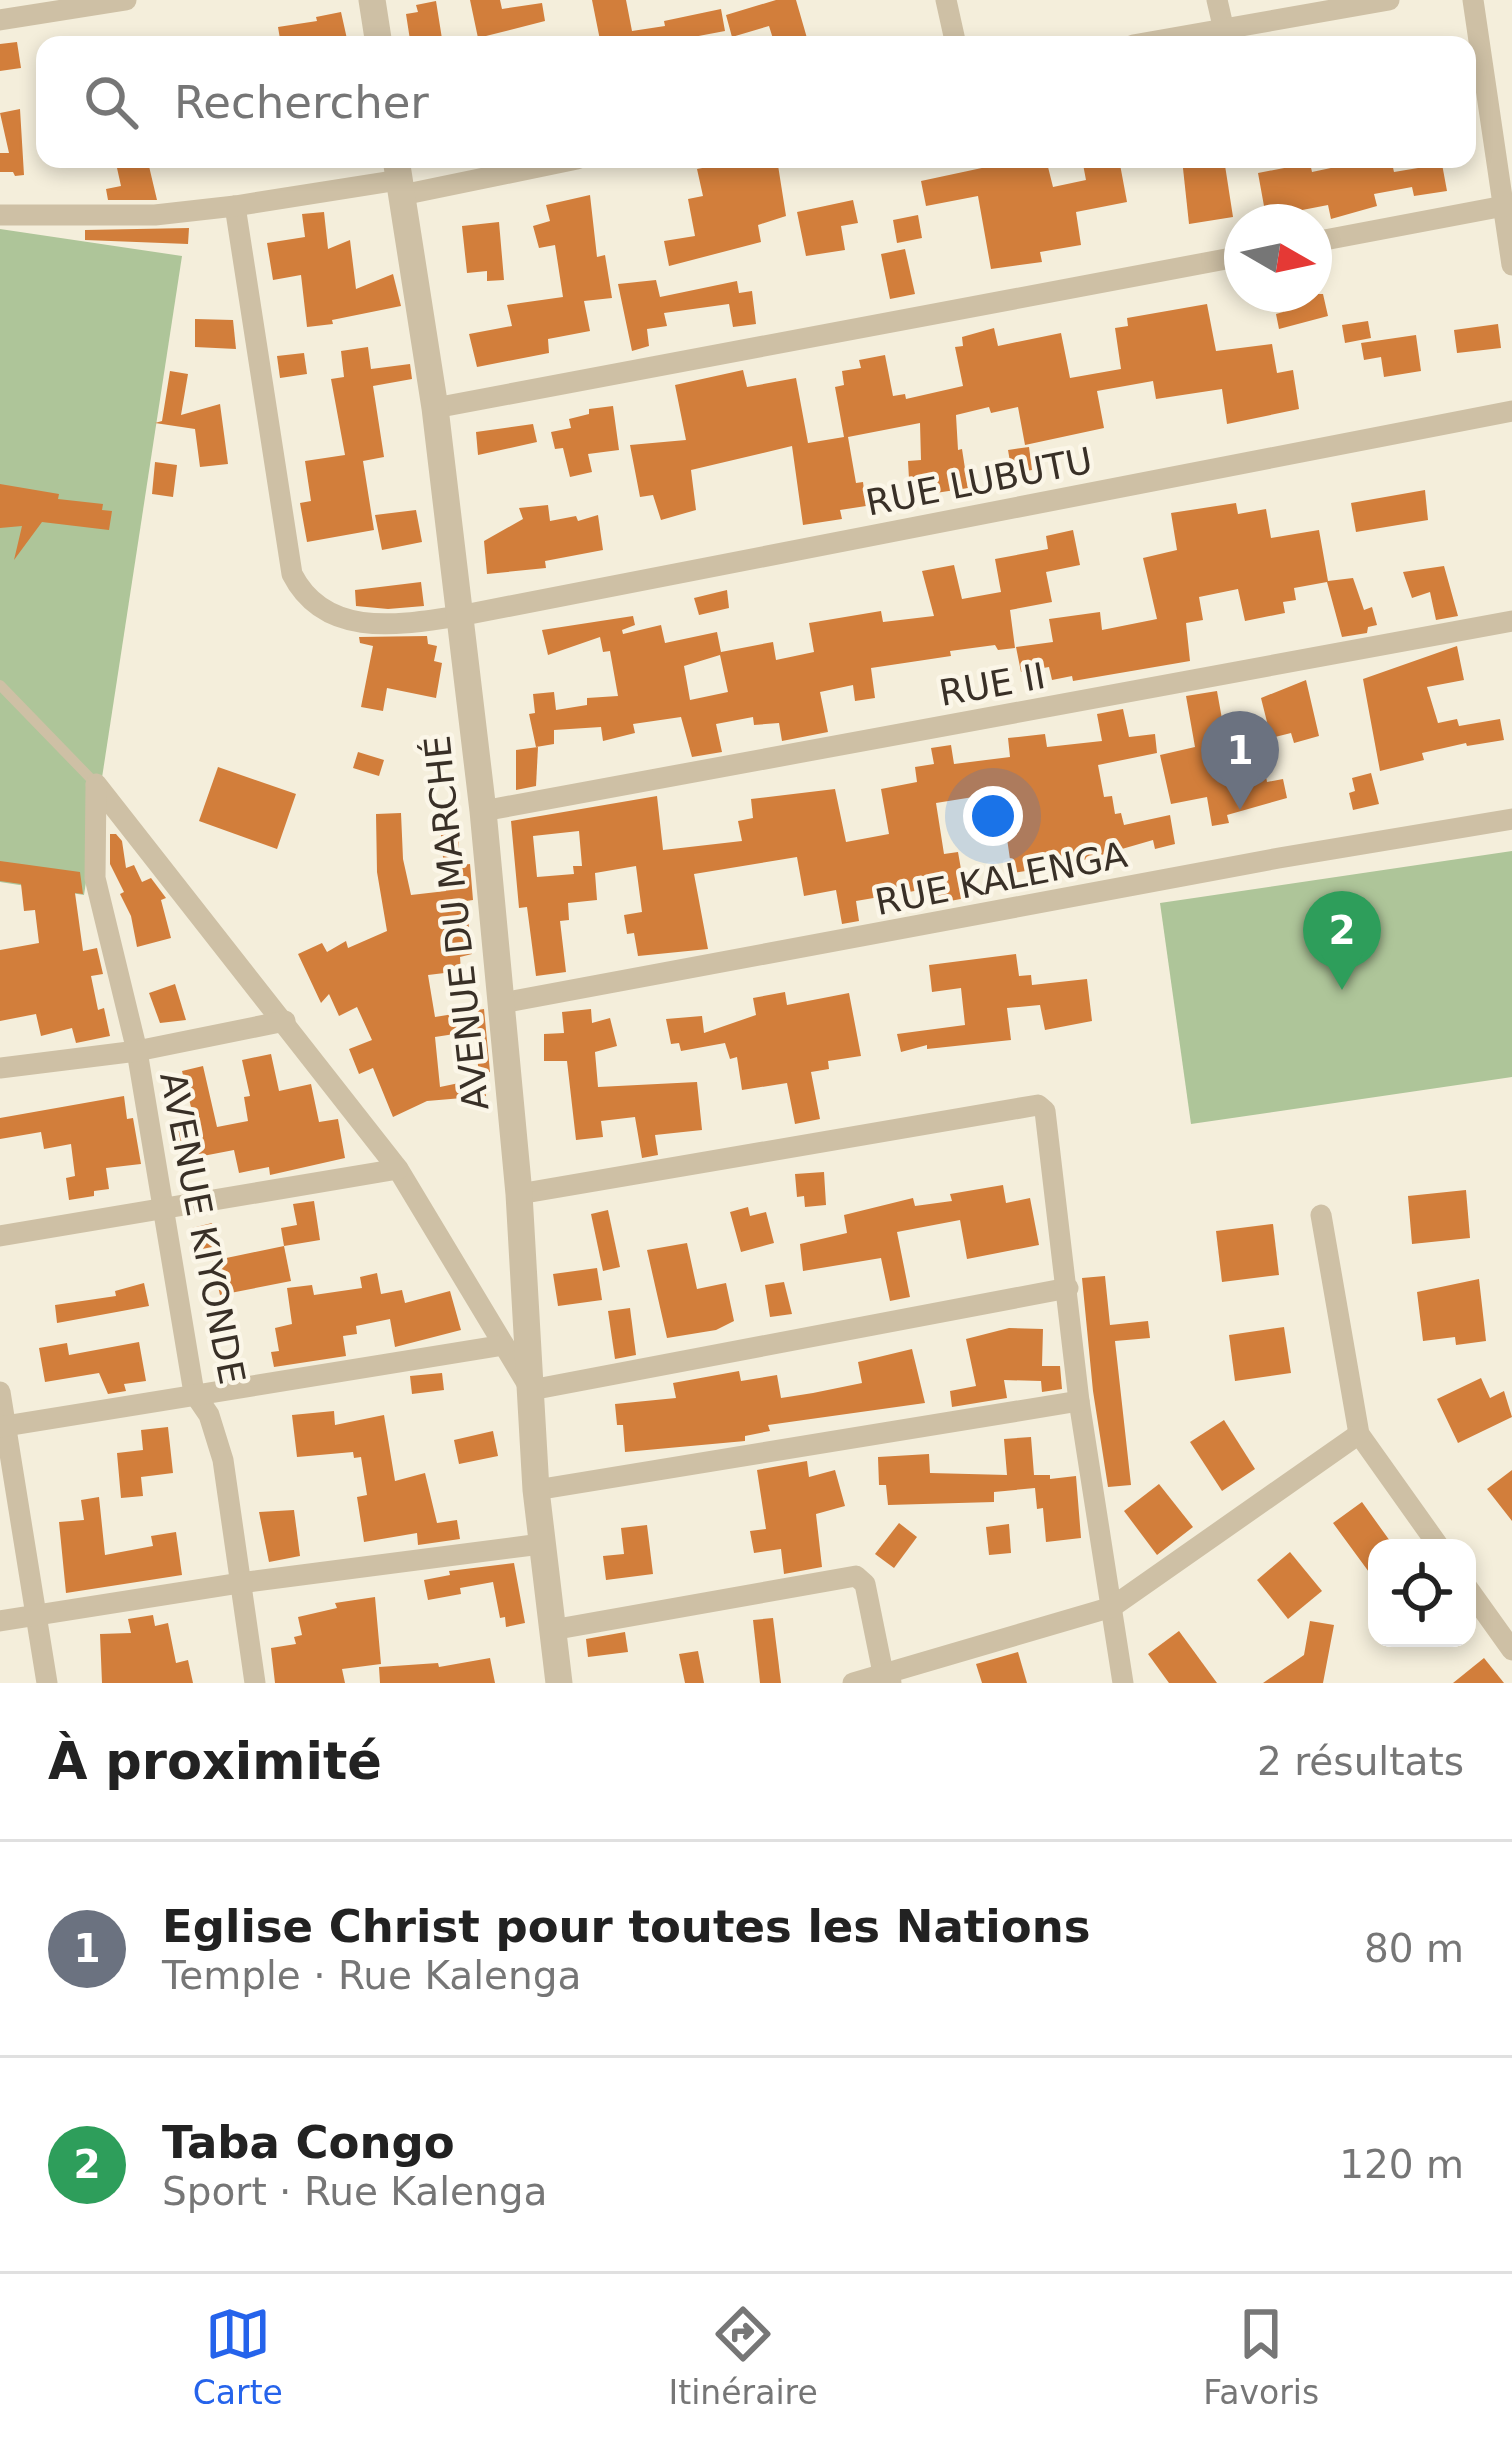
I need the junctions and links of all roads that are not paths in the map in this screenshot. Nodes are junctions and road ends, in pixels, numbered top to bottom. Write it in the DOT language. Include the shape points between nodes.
graph roads {
  1 [pos="126,0"];
  2 [pos="372,0"];
  3 [pos="946,0"];
  4 [pos="1217,0"];
  5 [pos="1389,0"];
  6 [pos="1473,0"];
  7 [pos="0,20"];
  8 [pos="1222,26"];
  9 [pos="378,36"];
  10 [pos="954,36"];
  11 [pos="1175,36"];
  12 [pos="493,168"];
  13 [pos="399,178"];
  14 [pos="235,206"];
  15 [pos="1504,206"];
  16 [pos="0,215"];
  17 [pos="1332,239"];
  18 [pos="1224,259"];
  19 [pos="1512,265"];
  20 [pos="435,408"];
  21 [pos="1512,411"];
  22 [pos="459,616"];
  23 [pos="1512,621"];
  24 [pos="0,686"];
  25 [pos="96,784"];
  26 [pos="483,812"];
  27 [pos="1512,819"];
  28 [pos="502,1003"];
  29 [pos="285,1021"];
  30 [pos="137,1051"];
  31 [pos="0,1068"];
  32 [pos="398,1168"];
  33 [pos="519,1194"];
  34 [pos="162,1211"];
  35 [pos="1321,1215"];
  36 [pos="0,1236"];
  37 [pos="1068,1288"];
  38 [pos="504,1345"];
  39 [pos="531,1390"];
  40 [pos="0,1392"];
  41 [pos="194,1393"];
  42 [pos="1079,1401"];
  43 [pos="3,1427"];
  44 [pos="1359,1434"];
  45 [pos="536,1490"];
  46 [pos="1434,1539"];
  47 [pos="541,1544"];
  48 [pos="240,1583"];
  49 [pos="1476,1599"];
  50 [pos="1112,1607"];
  51 [pos="35,1616"];
  52 [pos="0,1621"];
  53 [pos="552,1630"];
  54 [pos="1512,1650"];
  55 [pos="887,1678"];
  56 [pos="46,1683"];
  57 [pos="255,1683"];
  58 [pos="559,1683"];
  59 [pos="854,1683"];
  60 [pos="1123,1683"];
  1 -- 7 [label="street"];
  2 -- 9 [label="street"];
  3 -- 10 [label="street"];
  4 -- 8 [label="street"];
  5 -- 8 [label="street"];
  6 -- 15 [label="street"];
  8 -- 11 [label="street"];
  12 -- 13 [label="street"];
  13 -- 14 [label="street"];
  13 -- 20 [label="street, AVENUE DU MARCHÉ"];
  14 -- 16 [label="street"];
  14 -- 22 [label="street, RUE LUBUTU" via="292,574 314,605 353,623"];
  15 -- 17 [label="street"];
  15 -- 19 [label="street"];
  18 -- 20 [label="street"];
  20 -- 22 [label="street, AVENUE DU MARCHÉ"];
  21 -- 22 [label="street, RUE LUBUTU"];
  22 -- 26 [label="street, AVENUE DU MARCHÉ"];
  23 -- 26 [label="street, RUE II"];
  24 -- 25 [label="lane"];
  25 -- 29 [label="street"];
  25 -- 30 [label="street, AVENUE KIYONDE" via="95,878"];
  26 -- 28 [label="street, AVENUE DU MARCHÉ"];
  27 -- 28 [label="street, RUE KALENGA"];
  28 -- 33 [label="street, AVENUE DU MARCHÉ"];
  29 -- 30 [label="street"];
  29 -- 32 [label="street"];
  30 -- 31 [label="street"];
  30 -- 34 [label="street, AVENUE KIYONDE"];
  32 -- 34 [label="street"];
  32 -- 38 [label="street"];
  33 -- 37 [label="street" via="1038,1105"];
  33 -- 39 [label="street, AVENUE DU MARCHÉ"];
  34 -- 36 [label="street"];
  34 -- 41 [label="street, AVENUE KIYONDE"];
  35 -- 44 [label="street"];
  37 -- 39 [label="street"];
  37 -- 42 [label="street"];
  38 -- 39 [label="street"];
  38 -- 41 [label="street"];
  39 -- 45 [label="street, AVENUE DU MARCHÉ"];
  40 -- 43 [label="street"];
  41 -- 43 [label="street"];
  41 -- 48 [label="street, AVENUE KIYONDE" via="224,1460"];
  42 -- 45 [label="street"];
  42 -- 50 [label="street"];
  43 -- 51 [label="street"];
  44 -- 46 [label="street"];
  44 -- 50 [label="street"];
  45 -- 47 [label="street, AVENUE DU MARCHÉ"];
  47 -- 48 [label="street"];
  47 -- 53 [label="street, AVENUE DU MARCHÉ"];
  48 -- 51 [label="street"];
  48 -- 57 [label="street, AVENUE KIYONDE"];
  49 -- 54 [label="street"];
  50 -- 55 [label="street"];
  50 -- 60 [label="street"];
  51 -- 52 [label="street"];
  51 -- 56 [label="street"];
  53 -- 55 [label="street" via="850,1576 867,1590"];
  53 -- 58 [label="street, AVENUE DU MARCHÉ"];
  55 -- 59 [label="street"];
}
